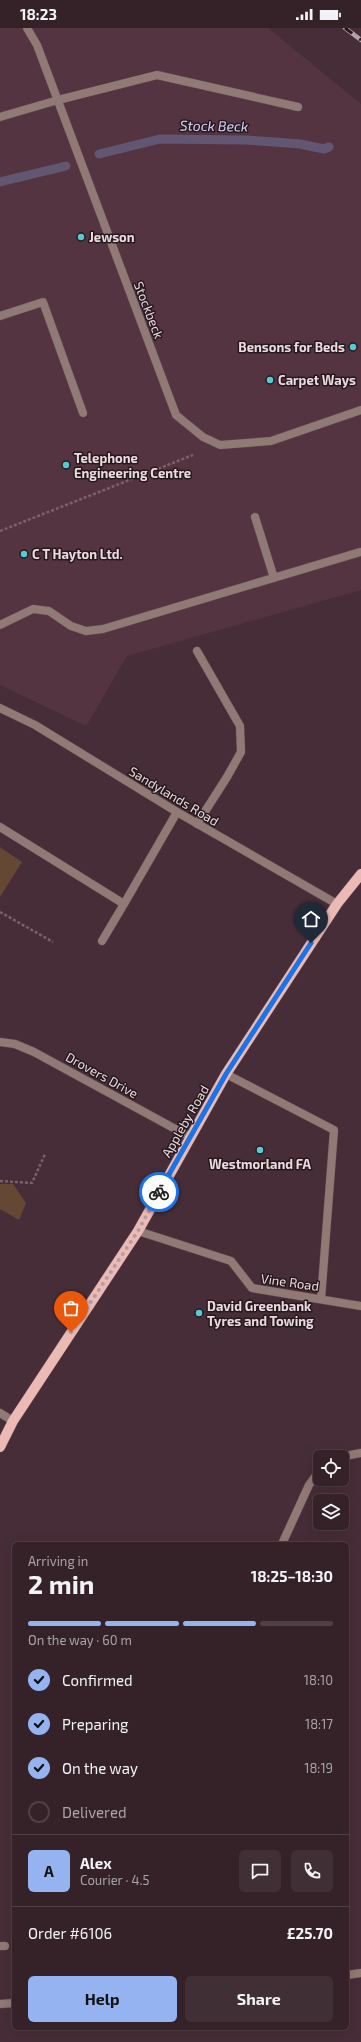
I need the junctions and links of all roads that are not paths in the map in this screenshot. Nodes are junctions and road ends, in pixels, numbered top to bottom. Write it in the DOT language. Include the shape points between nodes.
graph roads {
  1 [pos="27,28"];
  2 [pos="58,100"];
  3 [pos="298,107"];
  4 [pos="0,117"];
  5 [pos="0,316"];
  6 [pos="361,410"];
  7 [pos="83,413"];
  8 [pos="255,517"];
  9 [pos="360,552"];
  10 [pos="274,578"];
  11 [pos="0,625"];
  12 [pos="197,651"];
  13 [pos="0,708"];
  14 [pos="177,812"];
  15 [pos="197,824"];
  16 [pos="0,827"];
  17 [pos="361,874"];
  18 [pos="124,904"];
  19 [pos="337,904"];
  20 [pos="102,941"];
  21 [pos="0,1042"];
  22 [pos="226,1074"];
  23 [pos="190,1137"];
  24 [pos="138,1231"];
  25 [pos="321,1298"];
  26 [pos="361,1306"];
  27 [pos="0,1413"];
  28 [pos="13,1421"];
  29 [pos="0,1447"];
  30 [pos="361,1453"];
  31 [pos="349,1455"];
  32 [pos="313,1480"];
  33 [pos="283,1542"];
  34 [pos="361,1973"];
  35 [pos="349,1975"];
  36 [pos="12,2003"];
  37 [pos="0,2004"];
  1 -- 2 [label="street, Stockbeck" via="37,45"];
  2 -- 3 [label="street" via="157,75"];
  2 -- 4 [label="street"];
  2 -- 6 [label="street, Stockbeck" via="176,416 203,437 220,445 271,441"];
  5 -- 7 [label="street" via="43,302"];
  8 -- 10 [label="street"];
  9 -- 10 [label="street"];
  10 -- 11 [label="street" via="103,629 86,631 71,626 49,611 33,609"];
  12 -- 15 [label="street" via="240,726 241,752"];
  13 -- 14 [label="street, Sandylands Road" via="34,725"];
  14 -- 15 [label="street, Sandylands Road"];
  14 -- 18 [label="street"];
  15 -- 19 [label="street, Sandylands Road"];
  16 -- 18 [label="street"];
  17 -- 19 [label="main road, Appleby Road"];
  18 -- 20 [label="street"];
  19 -- 22 [label="main road, Appleby Road"];
  21 -- 23 [label="street, Drovers Drive" via="15,1044 34,1052"];
  22 -- 23 [label="main road, Appleby Road"];
  22 -- 25 [label="street" via="334,1130"];
  23 -- 24 [label="main road, Appleby Road"];
  24 -- 25 [label="street, Vine Road" via="231,1261 252,1288"];
  24 -- 28 [label="main road, Appleby Road"];
  25 -- 26 [label="street, Vine Road"];
  27 -- 28 [label="street"];
  28 -- 29 [label="main road, Appleby Road"];
  30 -- 31 [label="street"];
  32 -- 33 [label="street"];
  34 -- 35 [label="street"];
  36 -- 37 [label="street"];
}
